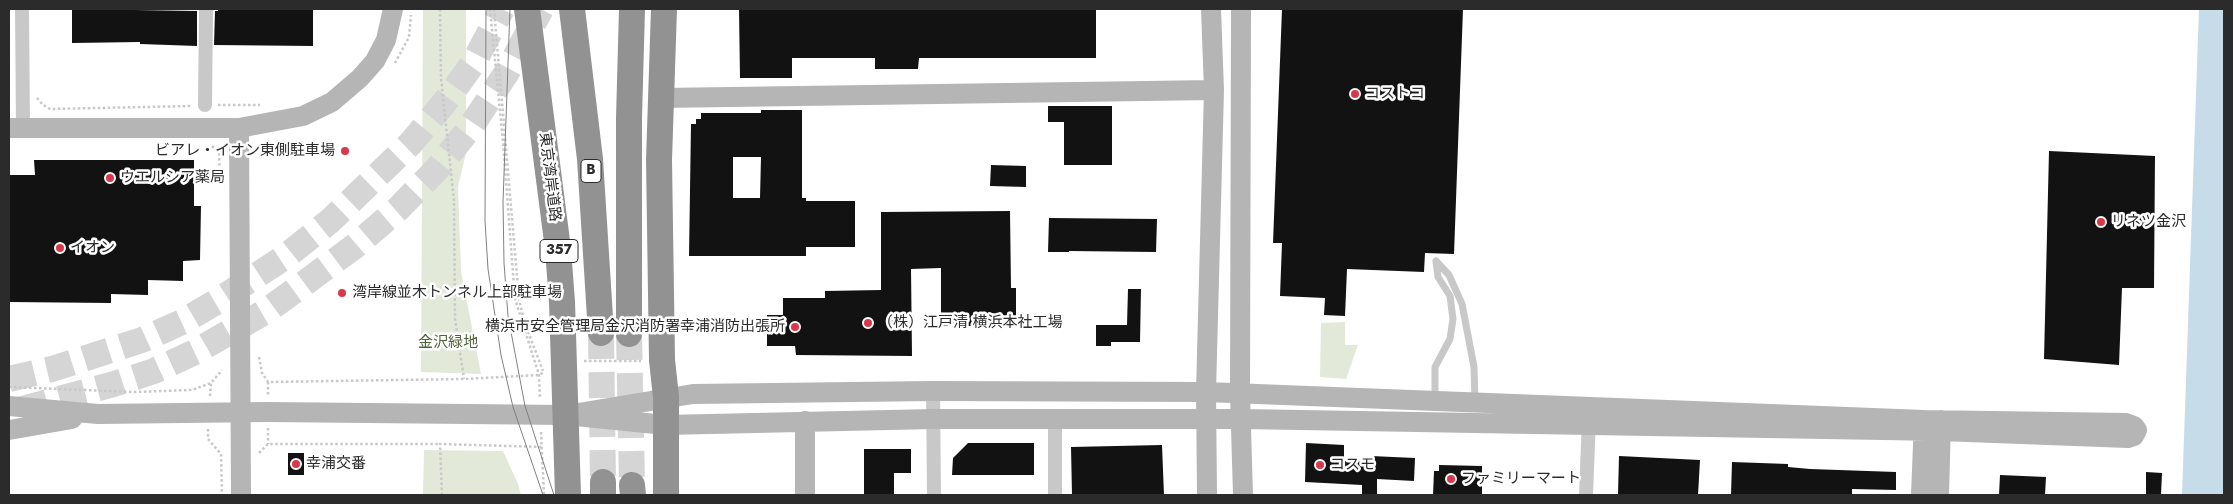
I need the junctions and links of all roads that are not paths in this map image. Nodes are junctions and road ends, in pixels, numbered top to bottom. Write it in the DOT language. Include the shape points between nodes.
graph roads {
  1 [pos="22,9"];
  2 [pos="206,9"];
  3 [pos="393,9"];
  4 [pos="527,9"];
  5 [pos="572,9"];
  6 [pos="632,9"];
  7 [pos="664,9"];
  8 [pos="1211,9"];
  9 [pos="1241,9"];
  10 [pos="1214,90"];
  11 [pos="660,98"];
  12 [pos="206,105"];
  13 [pos="16,128"];
  14 [pos="239,128"];
  15 [pos="601,333"];
  16 [pos="629,334"];
  17 [pos="933,391"];
  18 [pos="1206,392"];
  19 [pos="1240,394"];
  20 [pos="666,397"];
  21 [pos="1435,401"];
  22 [pos="1475,403"];
  23 [pos="9,406"];
  24 [pos="241,412"];
  25 [pos="98,414"];
  26 [pos="549,414"];
  27 [pos="1589,416"];
  28 [pos="934,419"];
  29 [pos="1055,419"];
  30 [pos="1242,419"];
  31 [pos="1206,420"];
  32 [pos="805,422"];
  33 [pos="666,425"];
  34 [pos="1932,426"];
  35 [pos="9,430"];
  36 [pos="241,495"];
  37 [pos="568,495"];
  38 [pos="666,495"];
  39 [pos="805,495"];
  40 [pos="934,495"];
  41 [pos="1055,495"];
  42 [pos="1207,495"];
  43 [pos="1243,495"];
  44 [pos="1586,495"];
  45 [pos="1921,495"];
  46 [pos="1939,495"];
  1 -- 13 [label="street"];
  2 -- 12 [label="street"];
  3 -- 14 [label="street" via="386,40 376,61 332,102 303,116"];
  4 -- 26 [label="highway, 東京湾岸道路 / 357" via="557,240 554,367"];
  5 -- 15 [label="highway, B" via="590,158"];
  6 -- 16 [label="highway"];
  7 -- 11 [label="highway"];
  8 -- 10 [label="street"];
  9 -- 19 [label="street"];
  10 -- 11 [label="street"];
  10 -- 18 [label="street"];
  11 -- 20 [label="highway" via="662,360"];
  13 -- 14 [label="street"];
  14 -- 24 [label="street"];
  17 -- 18 [label="street"];
  17 -- 20 [label="street"];
  17 -- 28 [label="street"];
  18 -- 19 [label="street"];
  18 -- 31 [label="street"];
  19 -- 21 [label="street"];
  19 -- 30 [label="street"];
  20 -- 26 [label="street"];
  20 -- 33 [label="highway"];
  21 -- 22 [label="street"];
  21 -- 22 [label="lane" via="1435,367 1450,339 1454,319 1450,296 1438,277 1436,261 1450,275 1462,304 1474,367"];
  22 -- 27 [label="street"];
  23 -- 25 [label="street"];
  24 -- 25 [label="street"];
  24 -- 26 [label="street"];
  24 -- 36 [label="street"];
  25 -- 35 [label="street"];
  26 -- 33 [label="street"];
  26 -- 37 [label="highway, 東京湾岸道路 / 357"];
  27 -- 30 [label="street"];
  27 -- 34 [label="street"];
  27 -- 44 [label="street"];
  28 -- 29 [label="street"];
  28 -- 32 [label="street"];
  28 -- 40 [label="street"];
  29 -- 31 [label="street"];
  29 -- 41 [label="street"];
  30 -- 31 [label="street"];
  30 -- 43 [label="street"];
  31 -- 42 [label="street"];
  32 -- 33 [label="street"];
  32 -- 39 [label="street"];
  33 -- 38 [label="highway"];
  34 -- 34 [label="street" via="2126,424 2137,430 2128,438"];
  34 -- 45 [label="street"];
  34 -- 46 [label="street"];
}
